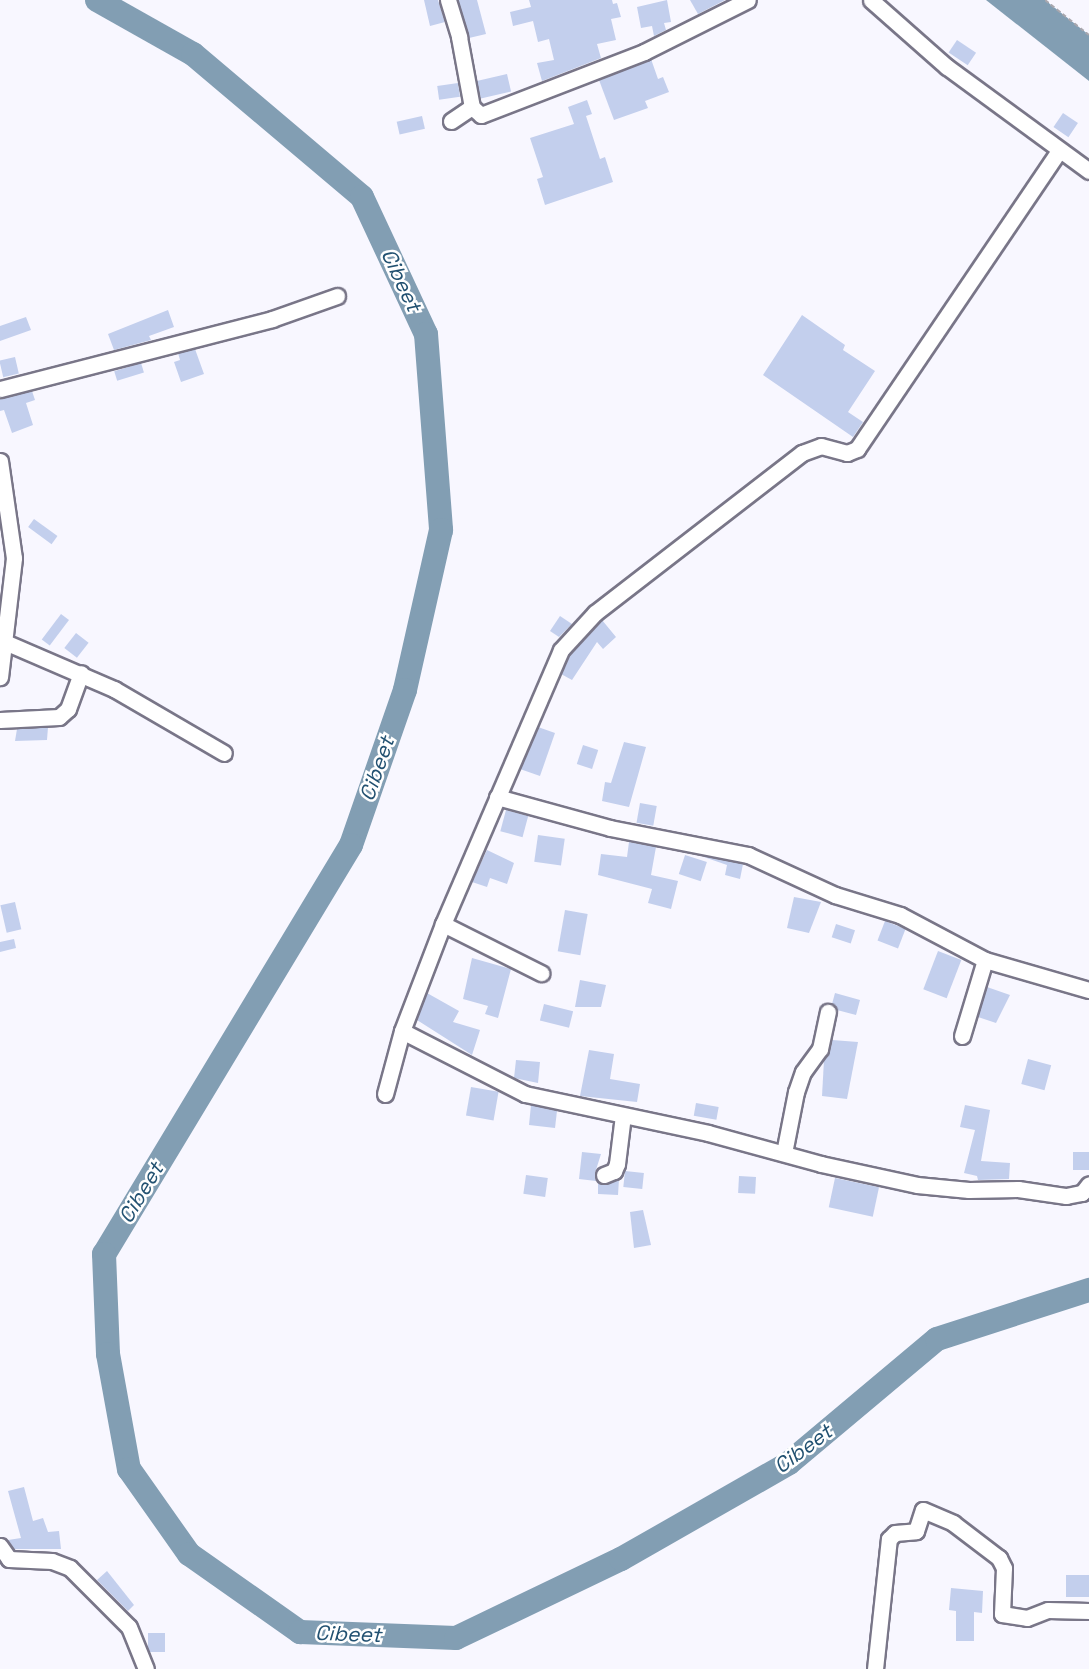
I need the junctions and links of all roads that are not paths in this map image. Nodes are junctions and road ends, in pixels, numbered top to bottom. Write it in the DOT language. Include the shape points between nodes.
graph roads {
  1 [pos="448,0"];
  2 [pos="748,0"];
  3 [pos="871,0"];
  4 [pos="472,107"];
  5 [pos="451,121"];
  6 [pos="1059,151"];
  7 [pos="1089,171"];
  8 [pos="337,296"];
  9 [pos="0,389"];
  10 [pos="0,461"];
  11 [pos="6,525"];
  12 [pos="5,642"];
  13 [pos="81,673"];
  14 [pos="0,677"];
  15 [pos="0,720"];
  16 [pos="224,753"];
  17 [pos="497,797"];
  18 [pos="443,924"];
  19 [pos="985,960"];
  20 [pos="541,973"];
  21 [pos="1089,990"];
  22 [pos="828,1012"];
  23 [pos="402,1031"];
  24 [pos="962,1036"];
  25 [pos="385,1094"];
  26 [pos="623,1115"];
  27 [pos="784,1153"];
  28 [pos="604,1174"];
  29 [pos="1089,1184"];
  30 [pos="0,1546"];
  31 [pos="1089,1611"];
  32 [pos="146,1669"];
  33 [pos="874,1669"];
  1 -- 4 [label="street"];
  2 -- 4 [label="street" via="644,52 490,114 476,114"];
  3 -- 6 [label="street" via="947,67"];
  4 -- 5 [label="street"];
  6 -- 7 [label="street"];
  6 -- 17 [label="street" via="856,449 847,453 821,446 802,453 579,626 553,668"];
  8 -- 9 [label="street" via="272,319"];
  10 -- 11 [label="street"];
  11 -- 12 [label="street" via="14,558"];
  12 -- 13 [label="street"];
  12 -- 14 [label="street"];
  13 -- 15 [label="street" via="68,709 58,717"];
  13 -- 16 [label="street"];
  17 -- 18 [label="street"];
  17 -- 19 [label="street" via="610,828 748,855 835,895 900,915"];
  18 -- 20 [label="street"];
  18 -- 23 [label="street"];
  19 -- 21 [label="street"];
  19 -- 24 [label="street"];
  22 -- 27 [label="street" via="820,1049 803,1072 796,1092"];
  23 -- 25 [label="street"];
  23 -- 26 [label="street" via="525,1094"];
  26 -- 27 [label="street"];
  26 -- 28 [label="street" via="617,1164 614,1171"];
  27 -- 29 [label="street" via="917,1185 1018,1189 1066,1196 1082,1193"];
  30 -- 32 [label="street" via="9,1559 52,1561 70,1568 129,1627"];
  31 -- 33 [label="street" via="1048,1610 1027,1618 1002,1614 1004,1568 999,1558 953,1523 923,1510 913,1533 895,1533 889,1539"];
}
